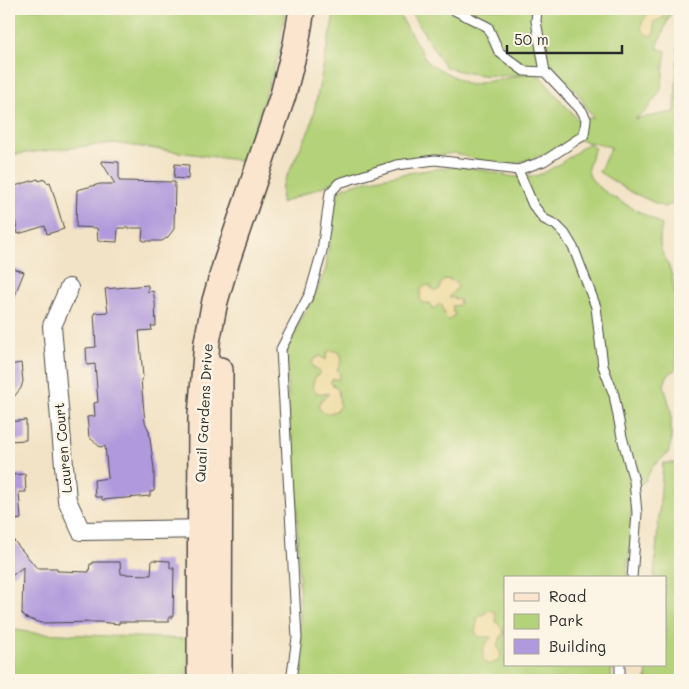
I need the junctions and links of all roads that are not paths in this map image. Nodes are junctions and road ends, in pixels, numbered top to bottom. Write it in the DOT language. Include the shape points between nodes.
graph roads {
  1 [pos="302,9"];
  2 [pos="318,9"];
  3 [pos="452,9"];
  4 [pos="537,9"];
  5 [pos="545,72"];
  6 [pos="518,170"];
  7 [pos="69,288"];
  8 [pos="209,529"];
  9 [pos="632,576"];
  10 [pos="620,666"];
  11 [pos="200,680"];
  12 [pos="219,680"];
  13 [pos="291,680"];
  14 [pos="620,680"];
  1 -- 8 [label="main road, Quail Gardens Drive" via="283,95 214,301 203,376"];
  2 -- 8 [label="main road, Quail Gardens Drive" via="305,78 226,326"];
  3 -- 5 [label="lane" via="488,27 499,52 524,71"];
  4 -- 5 [label="lane" via="536,21"];
  5 -- 6 [label="lane" via="582,110 586,119 584,135 544,161"];
  6 -- 9 [label="lane" via="533,205 544,219 565,234 574,249 596,307 603,366 614,395 634,481 637,514"];
  6 -- 13 [label="lane" via="435,160 397,166 339,183 330,193 322,251 312,285 281,349 297,638"];
  7 -- 8 [label="street, Lauren Court" via="52,326 67,500 81,531"];
  8 -- 11 [label="main road, Quail Gardens Drive"];
  8 -- 12 [label="main road, Quail Gardens Drive"];
  10 -- 14 [label="lane"];
}
